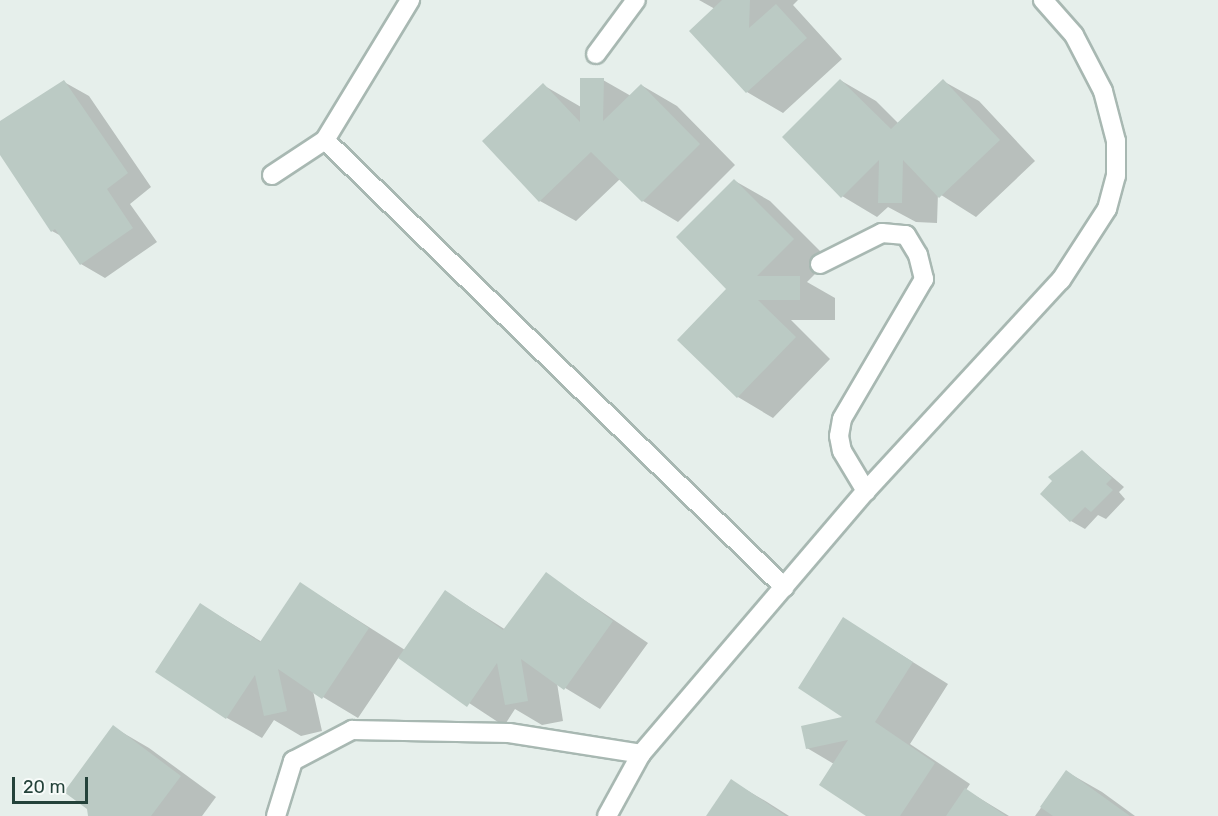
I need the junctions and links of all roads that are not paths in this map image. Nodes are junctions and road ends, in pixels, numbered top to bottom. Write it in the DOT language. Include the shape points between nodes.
graph roads {
  1 [pos="410,0"];
  2 [pos="636,0"];
  3 [pos="1043,0"];
  4 [pos="596,54"];
  5 [pos="325,140"];
  6 [pos="272,175"];
  7 [pos="820,264"];
  8 [pos="866,491"];
  9 [pos="784,587"];
  10 [pos="640,754"];
  11 [pos="276,816"];
  12 [pos="607,816"];
  1 -- 5 [label="street"];
  2 -- 4 [label="street"];
  3 -- 8 [label="street" via="1074,35 1103,91 1116,141 1116,176 1107,209 1061,280"];
  5 -- 6 [label="street"];
  5 -- 9 [label="street"];
  7 -- 8 [label="street" via="882,233 906,235 918,255 924,279 842,419 842,452"];
  8 -- 9 [label="street"];
  9 -- 10 [label="street"];
  10 -- 11 [label="street" via="509,733 352,730 293,761"];
  10 -- 12 [label="street"];
}
